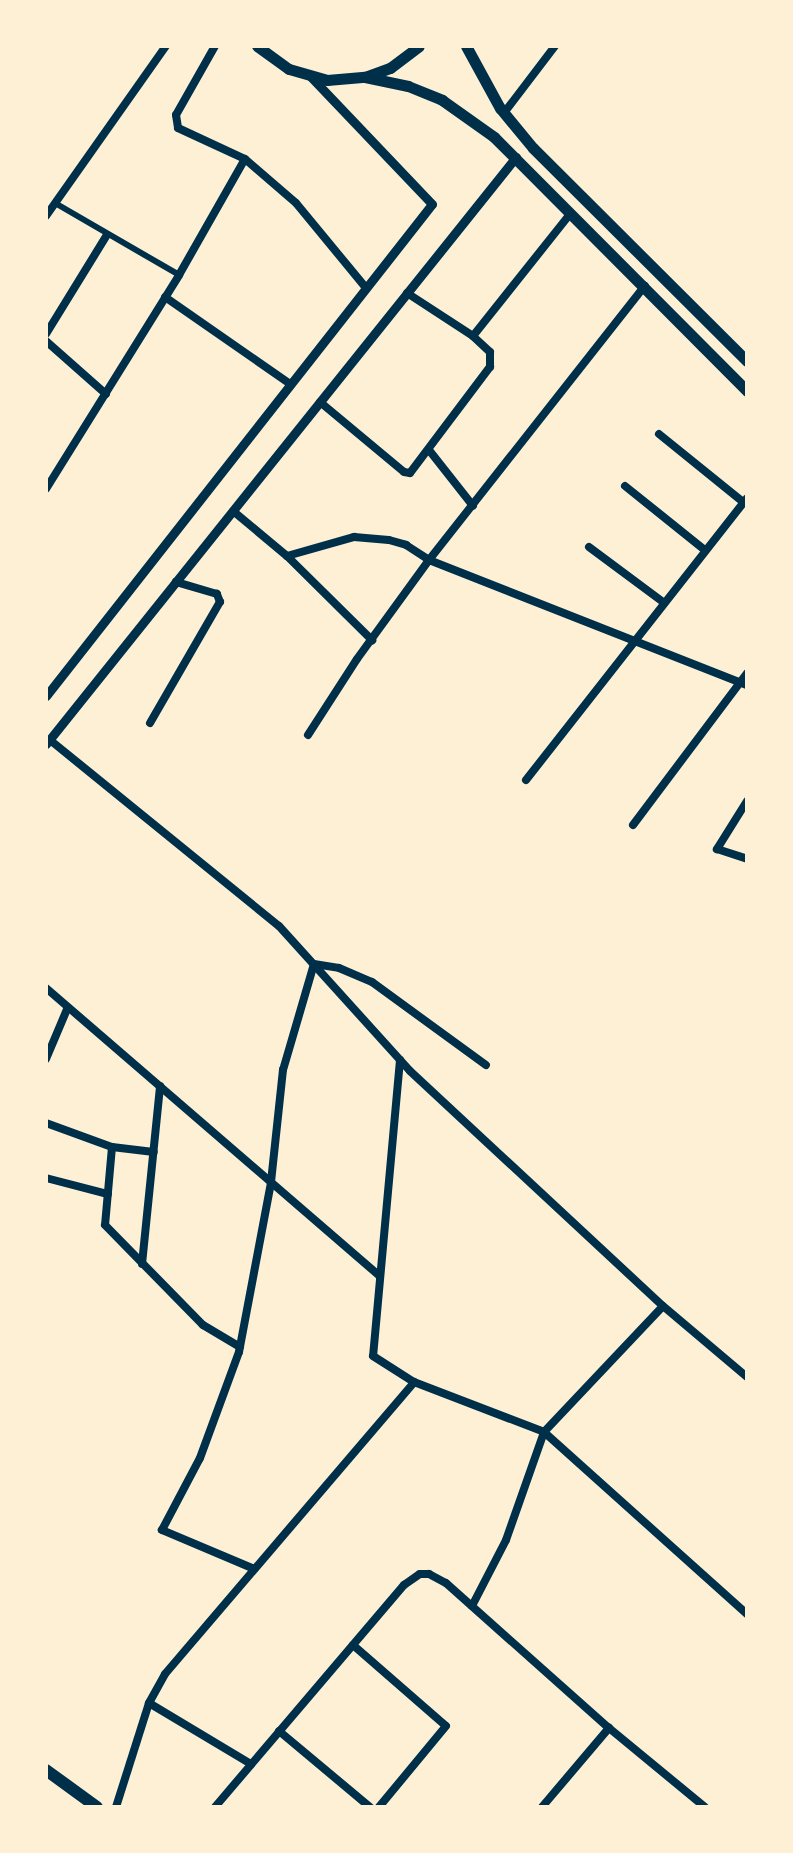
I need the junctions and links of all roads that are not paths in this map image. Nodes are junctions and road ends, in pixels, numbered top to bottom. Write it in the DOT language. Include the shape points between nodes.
graph roads {
  1 [pos="166,46"];
  2 [pos="215,46"];
  3 [pos="257,46"];
  4 [pos="419,46"];
  5 [pos="466,46"];
  6 [pos="555,46"];
  7 [pos="309,75"];
  8 [pos="365,77"];
  9 [pos="504,113"];
  10 [pos="516,157"];
  11 [pos="245,159"];
  12 [pos="55,203"];
  13 [pos="571,213"];
  14 [pos="46,216"];
  15 [pos="107,235"];
  16 [pos="179,275"];
  17 [pos="645,286"];
  18 [pos="366,288"];
  19 [pos="407,293"];
  20 [pos="165,297"];
  21 [pos="46,334"];
  22 [pos="473,336"];
  23 [pos="46,341"];
  24 [pos="747,361"];
  25 [pos="290,384"];
  26 [pos="747,391"];
  27 [pos="106,394"];
  28 [pos="320,402"];
  29 [pos="659,434"];
  30 [pos="429,450"];
  31 [pos="625,486"];
  32 [pos="46,489"];
  33 [pos="745,500"];
  34 [pos="473,506"];
  35 [pos="233,511"];
  36 [pos="589,547"];
  37 [pos="705,550"];
  38 [pos="287,556"];
  39 [pos="429,560"];
  40 [pos="176,582"];
  41 [pos="663,602"];
  42 [pos="372,640"];
  43 [pos="633,640"];
  44 [pos="747,673"];
  45 [pos="744,684"];
  46 [pos="46,696"];
  47 [pos="150,723"];
  48 [pos="308,735"];
  49 [pos="48,742"];
  50 [pos="526,780"];
  51 [pos="747,801"];
  52 [pos="633,825"];
  53 [pos="747,859"];
  54 [pos="314,964"];
  55 [pos="46,988"];
  56 [pos="68,1007"];
  57 [pos="46,1059"];
  58 [pos="400,1060"];
  59 [pos="486,1065"];
  60 [pos="160,1086"];
  61 [pos="46,1123"];
  62 [pos="112,1147"];
  63 [pos="154,1152"];
  64 [pos="46,1178"];
  65 [pos="271,1182"];
  66 [pos="108,1194"];
  67 [pos="142,1264"];
  68 [pos="379,1275"];
  69 [pos="663,1306"];
  70 [pos="240,1347"];
  71 [pos="747,1377"];
  72 [pos="414,1382"];
  73 [pos="544,1432"];
  74 [pos="252,1568"];
  75 [pos="472,1606"];
  76 [pos="747,1614"];
  77 [pos="353,1645"];
  78 [pos="149,1703"];
  79 [pos="609,1728"];
  80 [pos="279,1731"];
  81 [pos="251,1764"];
  82 [pos="46,1770"];
  83 [pos="691,1797"];
  84 [pos="97,1807"];
  85 [pos="116,1807"];
  86 [pos="215,1807"];
  87 [pos="370,1807"];
  88 [pos="379,1807"];
  89 [pos="542,1807"];
  90 [pos="683,1807"];
  91 [pos="705,1807"];
  1 -- 12 [label="street"];
  2 -- 11 [label="street" via="175,122"];
  3 -- 7 [label="main road" via="289,69"];
  4 -- 8 [label="main road" via="390,68"];
  5 -- 9 [label="main road"];
  6 -- 9 [label="street"];
  7 -- 8 [label="main road" via="327,80"];
  7 -- 18 [label="street" via="432,204"];
  8 -- 10 [label="main road" via="442,100"];
  9 -- 24 [label="main road"];
  10 -- 13 [label="main road"];
  10 -- 19 [label="street"];
  11 -- 16 [label="street"];
  11 -- 18 [label="street" via="296,203"];
  12 -- 14 [label="street"];
  12 -- 15 [label="street"];
  13 -- 17 [label="main road"];
  13 -- 22 [label="street"];
  15 -- 16 [label="street"];
  15 -- 21 [label="street"];
  16 -- 20 [label="street"];
  17 -- 26 [label="main road"];
  17 -- 34 [label="street"];
  18 -- 25 [label="street"];
  19 -- 22 [label="street"];
  19 -- 28 [label="street"];
  20 -- 25 [label="street"];
  20 -- 27 [label="street"];
  22 -- 30 [label="street" via="490,352 490,367"];
  23 -- 27 [label="street"];
  25 -- 46 [label="street"];
  27 -- 32 [label="street"];
  28 -- 30 [label="street" via="404,472 416,468"];
  28 -- 35 [label="street"];
  29 -- 33 [label="street"];
  30 -- 34 [label="street"];
  31 -- 37 [label="street"];
  33 -- 37 [label="street"];
  34 -- 39 [label="street"];
  35 -- 38 [label="street"];
  35 -- 40 [label="street"];
  36 -- 41 [label="street"];
  37 -- 41 [label="street"];
  38 -- 39 [label="street" via="373,537 406,545"];
  38 -- 42 [label="street"];
  39 -- 42 [label="street"];
  39 -- 43 [label="street"];
  40 -- 47 [label="street" via="217,594 220,602"];
  40 -- 49 [label="street"];
  41 -- 43 [label="street"];
  42 -- 48 [label="street"];
  43 -- 45 [label="street"];
  43 -- 50 [label="street"];
  44 -- 45 [label="street"];
  45 -- 52 [label="street"];
  49 -- 54 [label="street" via="279,926"];
  51 -- 53 [label="street" via="717,849"];
  54 -- 58 [label="street"];
  54 -- 59 [label="street" via="372,982"];
  54 -- 65 [label="street" via="283,1070"];
  55 -- 56 [label="street"];
  56 -- 57 [label="street"];
  56 -- 60 [label="street"];
  58 -- 68 [label="street"];
  58 -- 69 [label="street"];
  60 -- 63 [label="street"];
  60 -- 65 [label="street"];
  61 -- 62 [label="street"];
  62 -- 63 [label="street"];
  62 -- 66 [label="street"];
  63 -- 67 [label="street"];
  64 -- 66 [label="street"];
  65 -- 68 [label="street"];
  65 -- 70 [label="street"];
  66 -- 67 [label="street" via="105,1225"];
  67 -- 70 [label="street" via="203,1325"];
  68 -- 72 [label="street" via="373,1356"];
  69 -- 71 [label="street"];
  69 -- 73 [label="street"];
  70 -- 74 [label="street" via="200,1458 162,1530"];
  72 -- 73 [label="street"];
  72 -- 74 [label="street"];
  73 -- 75 [label="street" via="506,1540"];
  73 -- 76 [label="street"];
  74 -- 78 [label="street" via="165,1674"];
  75 -- 77 [label="street" via="439,1577 420,1574 404,1585"];
  75 -- 79 [label="street"];
  77 -- 80 [label="street"];
  77 -- 88 [label="street" via="446,1726"];
  78 -- 81 [label="street"];
  78 -- 85 [label="street"];
  79 -- 83 [label="street"];
  79 -- 89 [label="street"];
  80 -- 81 [label="street"];
  80 -- 87 [label="street"];
  81 -- 86 [label="street"];
  82 -- 84 [label="main road"];
  83 -- 90 [label="street"];
  83 -- 91 [label="street"];
}
